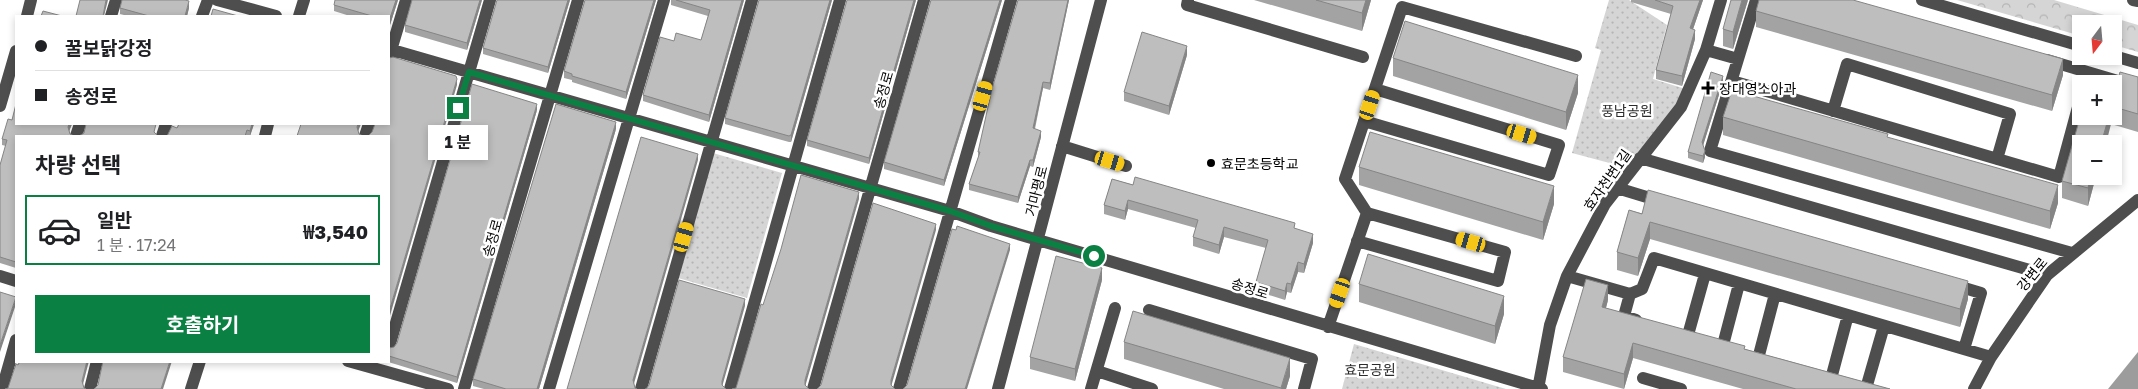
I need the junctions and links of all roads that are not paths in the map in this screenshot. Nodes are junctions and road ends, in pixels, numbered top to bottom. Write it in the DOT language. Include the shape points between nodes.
graph roads {
  1 [pos="32,0"];
  2 [pos="116,0"];
  3 [pos="208,0"];
  4 [pos="217,0"];
  5 [pos="304,0"];
  6 [pos="406,0"];
  7 [pos="490,0"];
  8 [pos="578,0"];
  9 [pos="664,0"];
  10 [pos="752,0"];
  11 [pos="840,0"];
  12 [pos="924,0"];
  13 [pos="1011,0"];
  14 [pos="1101,0"];
  15 [pos="1188,0"];
  16 [pos="1721,0"];
  17 [pos="1756,0"];
  18 [pos="1922,0"];
  19 [pos="2133,0"];
  20 [pos="2138,1"];
  21 [pos="27,15"];
  22 [pos="111,15"];
  23 [pos="202,15"];
  24 [pos="272,15"];
  25 [pos="299,15"];
  26 [pos="2072,43"];
  27 [pos="1706,50"];
  28 [pos="390,52"];
  29 [pos="15,54"];
  30 [pos="1576,56"];
  31 [pos="2031,56"];
  32 [pos="1363,57"];
  33 [pos="2122,58"];
  34 [pos="1738,59"];
  35 [pos="2138,63"];
  36 [pos="469,72"];
  37 [pos="2078,75"];
  38 [pos="1732,81"];
  39 [pos="2122,84"];
  40 [pos="2138,87"];
  41 [pos="1375,89"];
  42 [pos="550,95"];
  43 [pos="1,102"];
  44 [pos="1833,111"];
  45 [pos="629,118"];
  46 [pos="1364,121"];
  47 [pos="2073,125"];
  48 [pos="711,142"];
  49 [pos="1062,146"];
  50 [pos="1640,158"];
  51 [pos="1997,160"];
  52 [pos="793,165"];
  53 [pos="1126,166"];
  54 [pos="870,188"];
  55 [pos="1617,188"];
  56 [pos="2138,200"];
  57 [pos="1674,205"];
  58 [pos="950,211"];
  59 [pos="1367,213"];
  60 [pos="1040,240"];
  61 [pos="1357,241"];
  62 [pos="2072,253"];
  63 [pos="1705,274"];
  64 [pos="2047,275"];
  65 [pos="0,276"];
  66 [pos="1567,276"];
  67 [pos="15,281"];
  68 [pos="1943,282"];
  69 [pos="1739,284"];
  70 [pos="1630,294"];
  71 [pos="1775,294"];
  72 [pos="1115,308"];
  73 [pos="1150,310"];
  74 [pos="1848,315"];
  75 [pos="1652,324"];
  76 [pos="1884,326"];
  77 [pos="1328,327"];
  78 [pos="1688,335"];
  79 [pos="390,343"];
  80 [pos="15,344"];
  81 [pos="1723,345"];
  82 [pos="1964,349"];
  83 [pos="1759,355"];
  84 [pos="1991,357"];
  85 [pos="97,363"];
  86 [pos="199,363"];
  87 [pos="362,363"];
  88 [pos="383,366"];
  89 [pos="1097,371"];
  90 [pos="1832,375"];
  91 [pos="1643,378"];
  92 [pos="3,387"];
  93 [pos="90,389"];
  94 [pos="191,389"];
  95 [pos="448,389"];
  96 [pos="464,389"];
  97 [pos="549,389"];
  98 [pos="641,389"];
  99 [pos="730,389"];
  100 [pos="813,389"];
  101 [pos="899,389"];
  102 [pos="1000,389"];
  103 [pos="1091,389"];
  104 [pos="1152,389"];
  105 [pos="1304,389"];
  106 [pos="1539,389"];
  107 [pos="1681,389"];
  108 [pos="1882,389"];
  109 [pos="1974,389"];
  1 -- 21 [label="street"];
  2 -- 22 [label="street"];
  3 -- 23 [label="street"];
  4 -- 24 [label="street"];
  5 -- 25 [label="street"];
  6 -- 28 [label="street, 송정로"];
  7 -- 36 [label="street"];
  8 -- 42 [label="street, 송정로"];
  9 -- 45 [label="street"];
  10 -- 48 [label="street"];
  11 -- 52 [label="street"];
  12 -- 54 [label="street, 송정로"];
  13 -- 58 [label="street"];
  14 -- 49 [label="street, 거마평로"];
  15 -- 32 [label="street" via="1187,5"];
  16 -- 27 [label="street, 효자천변1길"];
  17 -- 34 [label="street"];
  18 -- 26 [label="street"];
  19 -- 20 [label="street"];
  27 -- 34 [label="street"];
  27 -- 50 [label="street, 효자천변1길" via="1681,107"];
  28 -- 36 [label="street, 송정로"];
  29 -- 43 [label="street"];
  30 -- 41 [label="street" via="1402,7"];
  31 -- 37 [label="street"];
  33 -- 35 [label="street"];
  34 -- 38 [label="street"];
  36 -- 42 [label="street, 송정로"];
  36 -- 79 [label="street"];
  38 -- 44 [label="street"];
  38 -- 62 [label="street" via="1710,150"];
  39 -- 40 [label="street"];
  41 -- 46 [label="street"];
  41 -- 46 [label="street" via="1559,145 1549,175"];
  42 -- 45 [label="street, 송정로"];
  42 -- 96 [label="street, 송정로"];
  44 -- 51 [label="street"];
  44 -- 51 [label="street" via="1847,64 2010,114"];
  45 -- 48 [label="street, 송정로"];
  45 -- 97 [label="street"];
  46 -- 59 [label="street" via="1345,180"];
  47 -- 51 [label="street" via="2059,177"];
  48 -- 52 [label="street, 송정로"];
  48 -- 98 [label="street"];
  49 -- 53 [label="street"];
  49 -- 60 [label="street, 거마평로"];
  50 -- 55 [label="street, 효자천변1길"];
  50 -- 64 [label="street"];
  52 -- 54 [label="street, 송정로"];
  52 -- 99 [label="street"];
  54 -- 58 [label="street, 송정로"];
  54 -- 100 [label="street, 송정로"];
  55 -- 57 [label="street"];
  55 -- 66 [label="street, 효자천변1길" via="1605,204"];
  56 -- 62 [label="street, 강변로"];
  58 -- 60 [label="street, 송정로"];
  58 -- 101 [label="street"];
  59 -- 61 [label="street"];
  59 -- 61 [label="street" via="1505,252 1498,281"];
  60 -- 77 [label="street, 송정로"];
  60 -- 102 [label="street, 거마평로"];
  61 -- 77 [label="street"];
  62 -- 64 [label="street, 강변로"];
  63 -- 69 [label="street"];
  63 -- 70 [label="street" via="1654,258 1642,288"];
  63 -- 78 [label="street"];
  64 -- 84 [label="street, 강변로"];
  65 -- 67 [label="street"];
  66 -- 70 [label="street"];
  66 -- 106 [label="street, 효자천변1길" via="1550,325"];
  68 -- 82 [label="street" via="1981,293"];
  69 -- 71 [label="street"];
  69 -- 81 [label="street"];
  70 -- 75 [label="street" via="1624,316"];
  71 -- 74 [label="street"];
  71 -- 83 [label="street"];
  72 -- 89 [label="street"];
  73 -- 105 [label="street" via="1312,359"];
  74 -- 76 [label="street"];
  74 -- 90 [label="street"];
  76 -- 82 [label="street"];
  76 -- 108 [label="street" via="1862,384"];
  77 -- 106 [label="street, 송정로"];
  80 -- 92 [label="street"];
  82 -- 84 [label="street"];
  84 -- 109 [label="street, 강변로"];
  85 -- 93 [label="street"];
  86 -- 94 [label="street"];
  87 -- 88 [label="street"];
  88 -- 95 [label="street"];
  89 -- 103 [label="street"];
  89 -- 104 [label="street"];
  91 -- 107 [label="street"];
}
